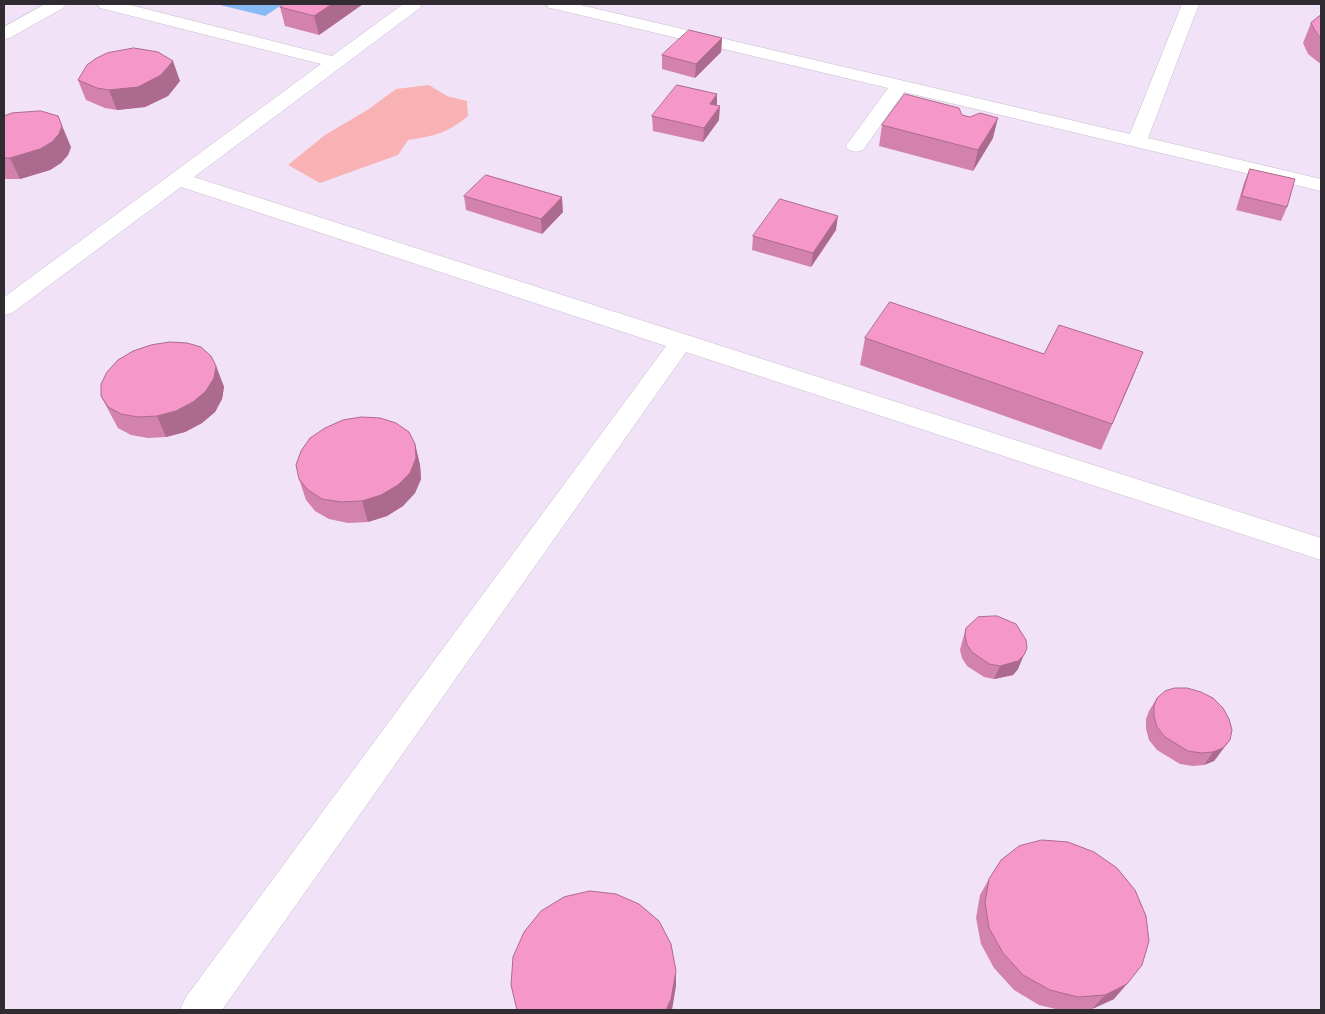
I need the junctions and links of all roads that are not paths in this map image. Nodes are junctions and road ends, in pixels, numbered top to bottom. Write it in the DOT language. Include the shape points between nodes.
graph roads {
  1 [pos="57,4"];
  2 [pos="106,4"];
  3 [pos="414,4"];
  4 [pos="555,4"];
  5 [pos="1191,4"];
  6 [pos="4,34"];
  7 [pos="335,62"];
  8 [pos="899,86"];
  9 [pos="1137,142"];
  10 [pos="856,146"];
  11 [pos="178,179"];
  12 [pos="1321,185"];
  13 [pos="4,308"];
  14 [pos="681,342"];
  15 [pos="1320,542"];
  16 [pos="199,1010"];
  1 -- 6 [label="lane"];
  2 -- 7 [label="lane"];
  3 -- 7 [label="lane"];
  4 -- 8 [label="lane"];
  5 -- 9 [label="lane"];
  7 -- 11 [label="lane"];
  8 -- 9 [label="lane" via="975,113"];
  8 -- 10 [label="lane"];
  9 -- 12 [label="lane"];
  11 -- 13 [label="lane"];
  11 -- 14 [label="lane"];
  14 -- 15 [label="lane"];
  14 -- 16 [label="lane"];
}
